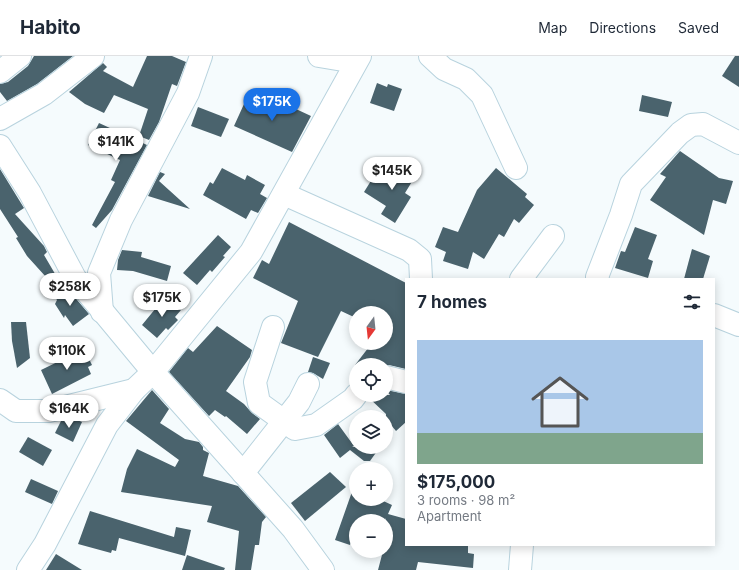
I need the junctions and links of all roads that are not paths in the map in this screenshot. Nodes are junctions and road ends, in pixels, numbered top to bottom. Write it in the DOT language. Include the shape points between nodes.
graph roads {
  1 [pos="20,56"];
  2 [pos="93,56"];
  3 [pos="201,56"];
  4 [pos="319,56"];
  5 [pos="430,56"];
  6 [pos="358,59"];
  7 [pos="0,72"];
  8 [pos="0,120"];
  9 [pos="739,143"];
  10 [pos="0,146"];
  11 [pos="516,168"];
  12 [pos="284,194"];
  13 [pos="553,236"];
  14 [pos="421,278"];
  15 [pos="522,278"];
  16 [pos="598,278"];
  17 [pos="102,312"];
  18 [pos="715,315"];
  19 [pos="739,325"];
  20 [pos="273,326"];
  21 [pos="153,372"];
  22 [pos="393,379"];
  23 [pos="405,382"];
  24 [pos="308,384"];
  25 [pos="134,390"];
  26 [pos="0,400"];
  27 [pos="349,402"];
  28 [pos="283,422"];
  29 [pos="243,473"];
  30 [pos="522,546"];
  31 [pos="28,570"];
  32 [pos="323,570"];
  33 [pos="520,570"];
  1 -- 7 [label="street"];
  2 -- 8 [label="street" via="44,94"];
  3 -- 17 [label="street" via="188,93 121,220 99,273"];
  4 -- 6 [label="street"];
  5 -- 11 [label="street" via="444,69 466,79 482,95"];
  6 -- 12 [label="street"];
  9 -- 16 [label="street" via="704,124 691,125 680,133 631,184"];
  10 -- 17 [label="street" via="30,193 75,278"];
  12 -- 14 [label="street" via="409,250 420,259"];
  12 -- 21 [label="street" via="251,252"];
  13 -- 15 [label="street"];
  17 -- 21 [label="street"];
  18 -- 19 [label="street"];
  20 -- 28 [label="street" via="255,382 259,403"];
  21 -- 25 [label="street"];
  21 -- 29 [label="street"];
  22 -- 23 [label="street"];
  24 -- 28 [label="street" via="299,402"];
  25 -- 26 [label="street" via="49,411 16,411"];
  25 -- 31 [label="street" via="97,440 52,531"];
  27 -- 28 [label="street" via="316,425 295,429"];
  28 -- 29 [label="street"];
  29 -- 32 [label="street" via="293,529"];
  30 -- 33 [label="street"];
}
